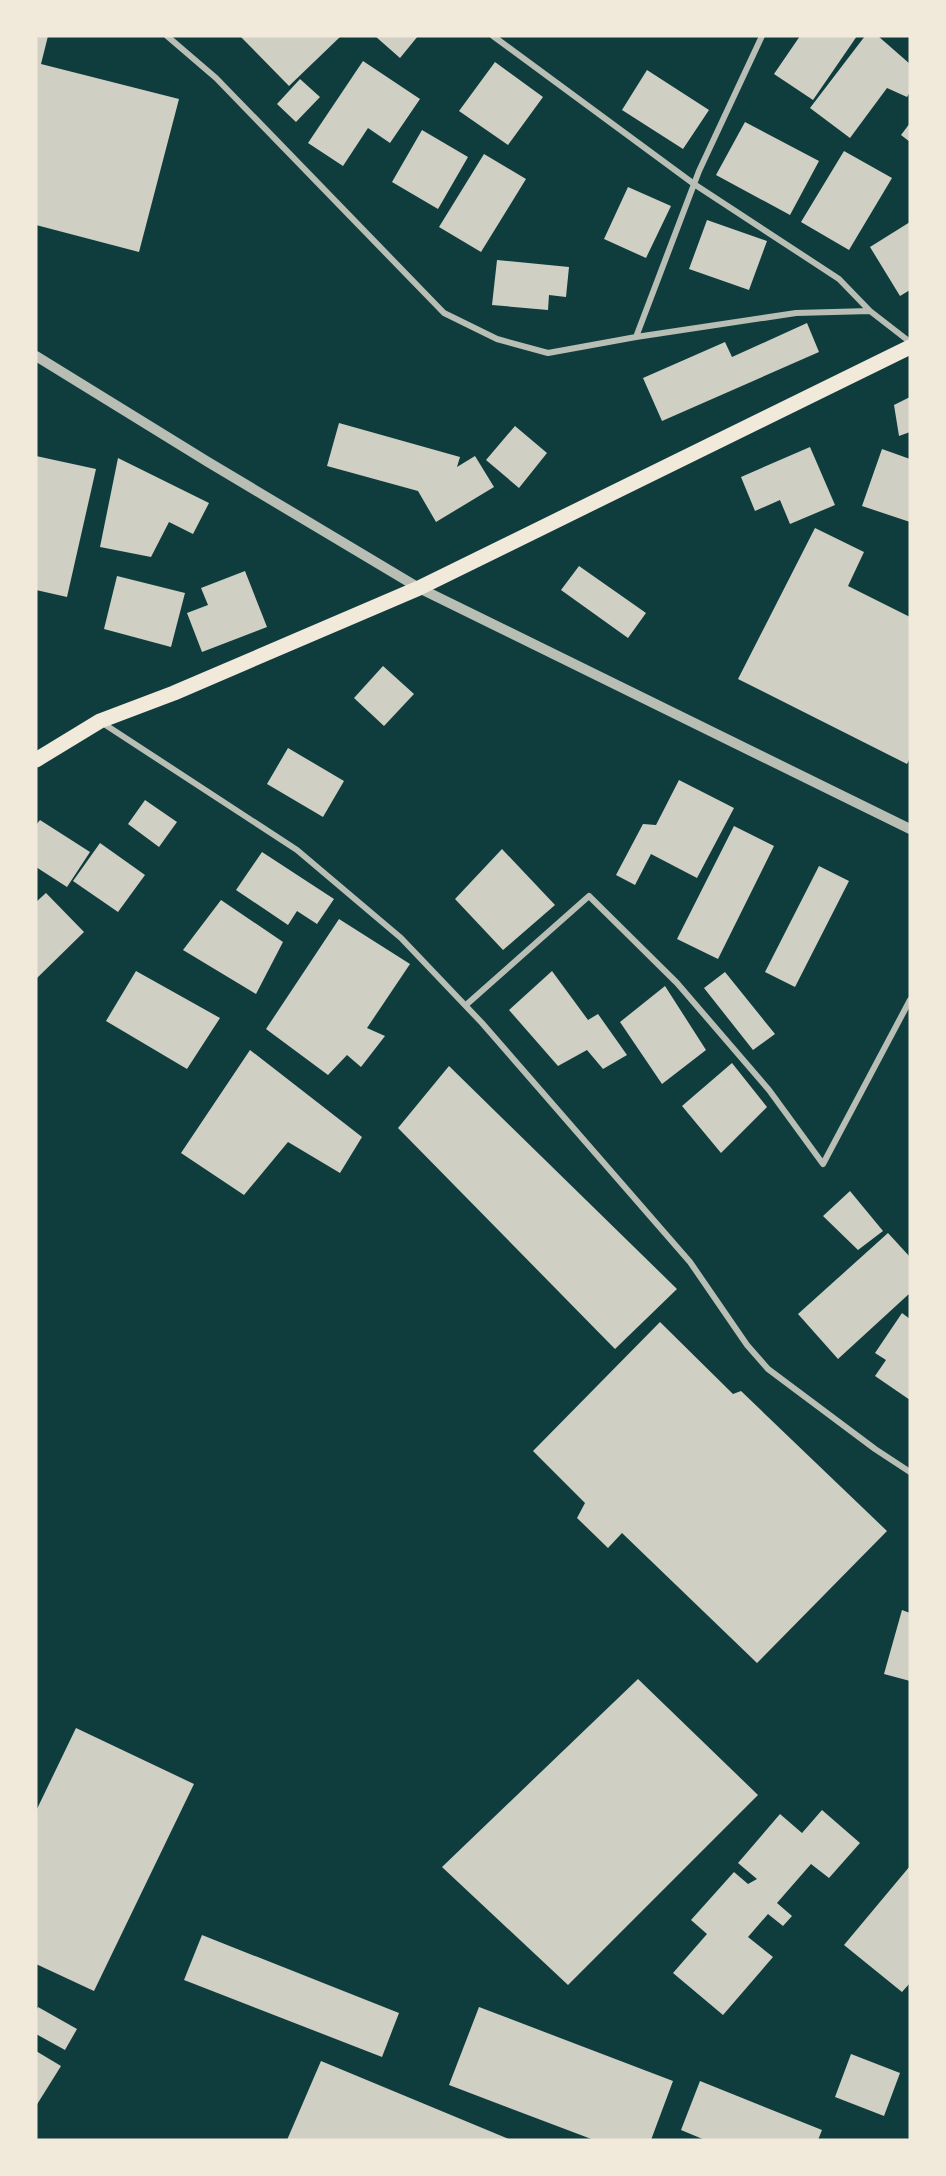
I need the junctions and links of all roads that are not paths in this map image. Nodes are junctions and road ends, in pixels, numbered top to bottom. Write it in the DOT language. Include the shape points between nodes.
graph roads {
  1 [pos="167,36"];
  2 [pos="493,36"];
  3 [pos="762,36"];
  4 [pos="694,184"];
  5 [pos="870,311"];
  6 [pos="636,337"];
  7 [pos="910,342"];
  8 [pos="910,347"];
  9 [pos="36,356"];
  10 [pos="419,588"];
  11 [pos="100,721"];
  12 [pos="36,760"];
  13 [pos="910,829"];
  14 [pos="910,1000"];
  15 [pos="466,1005"];
  16 [pos="910,1472"];
  1 -- 6 [label="street" via="216,78 444,313 497,339 548,353"];
  2 -- 4 [label="street"];
  3 -- 4 [label="street"];
  4 -- 5 [label="street" via="839,279"];
  4 -- 6 [label="street"];
  5 -- 6 [label="street" via="796,313"];
  5 -- 7 [label="street"];
  8 -- 10 [label="main road"];
  9 -- 10 [label="street"];
  10 -- 11 [label="main road"];
  10 -- 13 [label="street"];
  11 -- 12 [label="main road"];
  11 -- 15 [label="street" via="297,850 401,938"];
  14 -- 15 [label="street" via="823,1164 769,1090 677,983 589,896"];
  15 -- 16 [label="street" via="690,1262 768,1369"];
}
